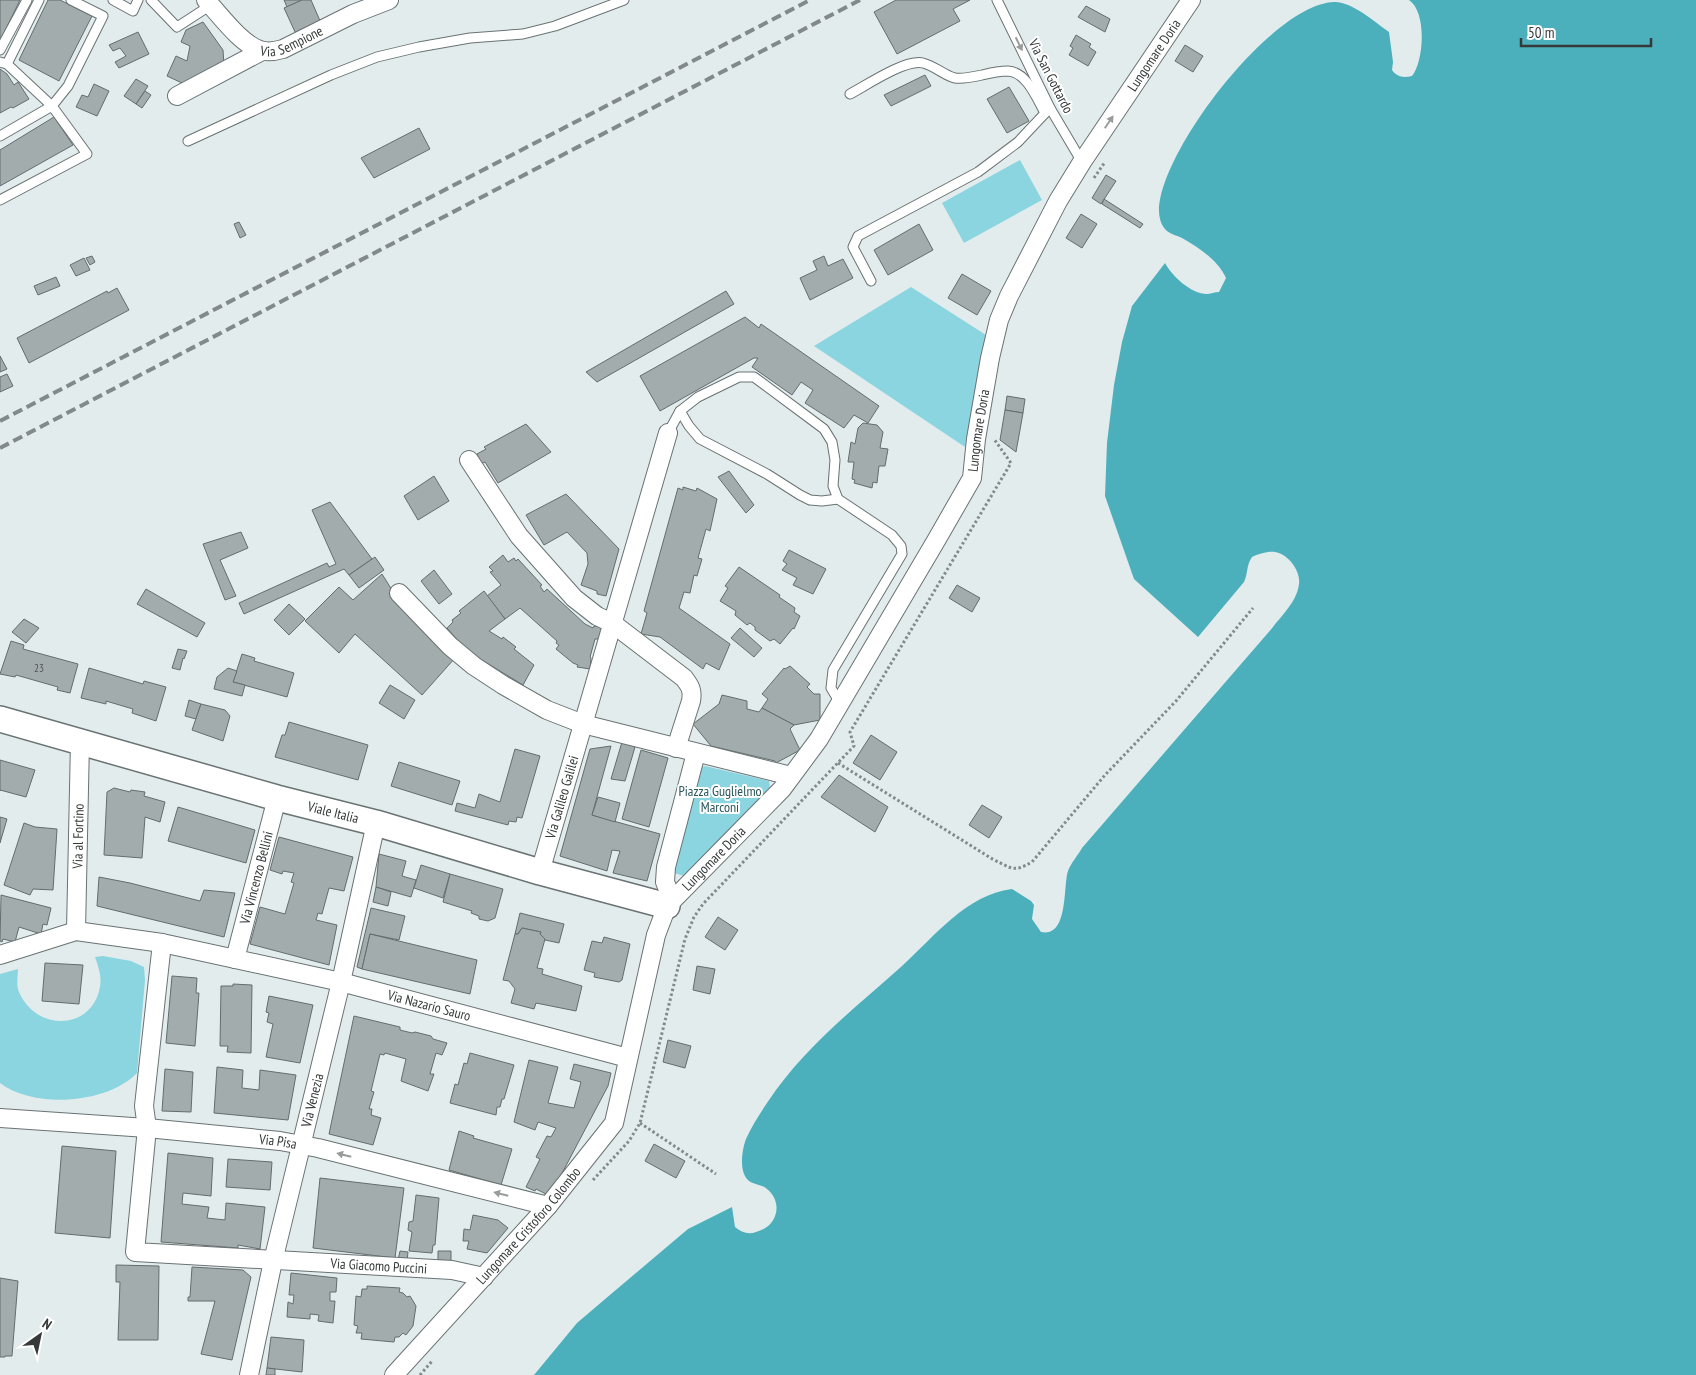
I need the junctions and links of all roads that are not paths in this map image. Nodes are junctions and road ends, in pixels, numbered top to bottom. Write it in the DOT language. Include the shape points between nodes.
graph roads {
  1 [pos="27,0"];
  2 [pos="39,0"];
  3 [pos="72,0"];
  4 [pos="113,0"];
  5 [pos="138,0"];
  6 [pos="152,0"];
  7 [pos="389,0"];
  8 [pos="624,0"];
  9 [pos="997,0"];
  10 [pos="1191,0"];
  11 [pos="209,3"];
  12 [pos="0,50"];
  13 [pos="262,51"];
  14 [pos="3,63"];
  15 [pos="850,94"];
  16 [pos="177,96"];
  17 [pos="52,106"];
  18 [pos="1048,110"];
  19 [pos="0,136"];
  20 [pos="188,141"];
  21 [pos="1082,162"];
  22 [pos="0,200"];
  23 [pos="871,281"];
  24 [pos="680,412"];
  25 [pos="668,433"];
  26 [pos="469,460"];
  27 [pos="838,499"];
  28 [pos="399,593"];
  29 [pos="612,624"];
  30 [pos="840,703"];
  31 [pos="0,718"];
  32 [pos="583,724"];
  33 [pos="80,741"];
  34 [pos="676,748"];
  35 [pos="696,752"];
  36 [pos="791,776"];
  37 [pos="277,798"];
  38 [pos="376,824"];
  39 [pos="540,872"];
  40 [pos="669,902"];
  41 [pos="76,931"];
  42 [pos="162,943"];
  43 [pos="0,955"];
  44 [pos="235,958"];
  45 [pos="341,982"];
  46 [pos="628,1058"];
  47 [pos="0,1118"];
  48 [pos="146,1128"];
  49 [pos="300,1145"];
  50 [pos="548,1206"];
  51 [pos="273,1261"];
  52 [pos="484,1277"];
  53 [pos="249,1375"];
  54 [pos="394,1375"];
  1 -- 12 [label="lane"];
  2 -- 14 [label="lane"];
  3 -- 17 [label="lane" via="103,16 68,86"];
  4 -- 5 [label="lane" via="133,11"];
  6 -- 11 [label="lane" via="177,27"];
  7 -- 13 [label="street, Via Sempione" via="283,49"];
  8 -- 20 [label="lane" via="523,34 470,38 377,57"];
  9 -- 18 [label="lane, Via San Gottardo, one-way"];
  21 -- 10 [label="street, Lungomare Doria, one-way"];
  11 -- 13 [label="street, Via Sempione" via="250,45"];
  13 -- 16 [label="street"];
  14 -- 17 [label="lane"];
  15 -- 18 [label="lane" via="906,64 921,62 954,78 1008,71 1015,73 1022,77"];
  17 -- 19 [label="lane"];
  17 -- 22 [label="lane" via="86,154"];
  18 -- 21 [label="lane, Via San Gottardo"];
  18 -- 23 [label="lane" via="1018,142 978,172 858,236 853,247"];
  21 -- 30 [label="street, Lungomare Doria" via="1058,201 999,320 976,439 972,478"];
  24 -- 25 [label="lane"];
  24 -- 27 [label="lane" via="700,439 800,495 816,501"];
  24 -- 27 [label="lane" via="698,397 739,377 754,378 824,429 832,442 833,486"];
  25 -- 29 [label="street, Via Galileo Galilei"];
  26 -- 29 [label="street" via="519,536 574,598"];
  27 -- 30 [label="lane" via="892,535 902,554 833,670 831,688"];
  28 -- 32 [label="street" via="474,666 547,710"];
  29 -- 32 [label="street, Via Galileo Galilei"];
  29 -- 34 [label="street" via="684,678 690,686 691,700"];
  30 -- 36 [label="street, Lungomare Doria" via="819,739"];
  31 -- 33 [label="street, Viale Italia"];
  32 -- 34 [label="street"];
  32 -- 39 [label="street, Via Galileo Galilei"];
  33 -- 37 [label="street, Viale Italia"];
  33 -- 41 [label="street, Via al Fortino"];
  34 -- 35 [label="street"];
  35 -- 36 [label="street"];
  35 -- 40 [label="street" via="666,867"];
  36 -- 40 [label="street, Lungomare Doria" via="782,789"];
  37 -- 38 [label="street, Viale Italia"];
  37 -- 44 [label="street, Via Vincenzo Bellini"];
  38 -- 39 [label="street, Viale Italia"];
  38 -- 45 [label="street, Via Venezia"];
  39 -- 40 [label="street, Viale Italia"];
  40 -- 46 [label="street" via="656,935"];
  41 -- 42 [label="street, Via Nazario Sauro"];
  41 -- 43 [label="street"];
  42 -- 44 [label="street, Via Nazario Sauro"];
  42 -- 48 [label="street" via="144,1106"];
  44 -- 45 [label="street, Via Nazario Sauro"];
  45 -- 46 [label="street, Via Nazario Sauro"];
  45 -- 49 [label="street, Via Venezia"];
  46 -- 50 [label="street, Lungomare Cristoforo Colombo" via="614,1123"];
  47 -- 48 [label="street, Via Pisa"];
  48 -- 49 [label="street, Via Pisa"];
  48 -- 51 [label="street, Via Giacomo Puccini" via="134,1252"];
  50 -- 49 [label="street, Via Pisa, one-way"];
  49 -- 51 [label="street, Via Venezia"];
  50 -- 52 [label="street, Lungomare Cristoforo Colombo"];
  51 -- 52 [label="street, Via Giacomo Puccini" via="452,1270"];
  51 -- 53 [label="street, Via Venezia"];
  52 -- 54 [label="street, Lungomare Cristoforo Colombo"];
}
